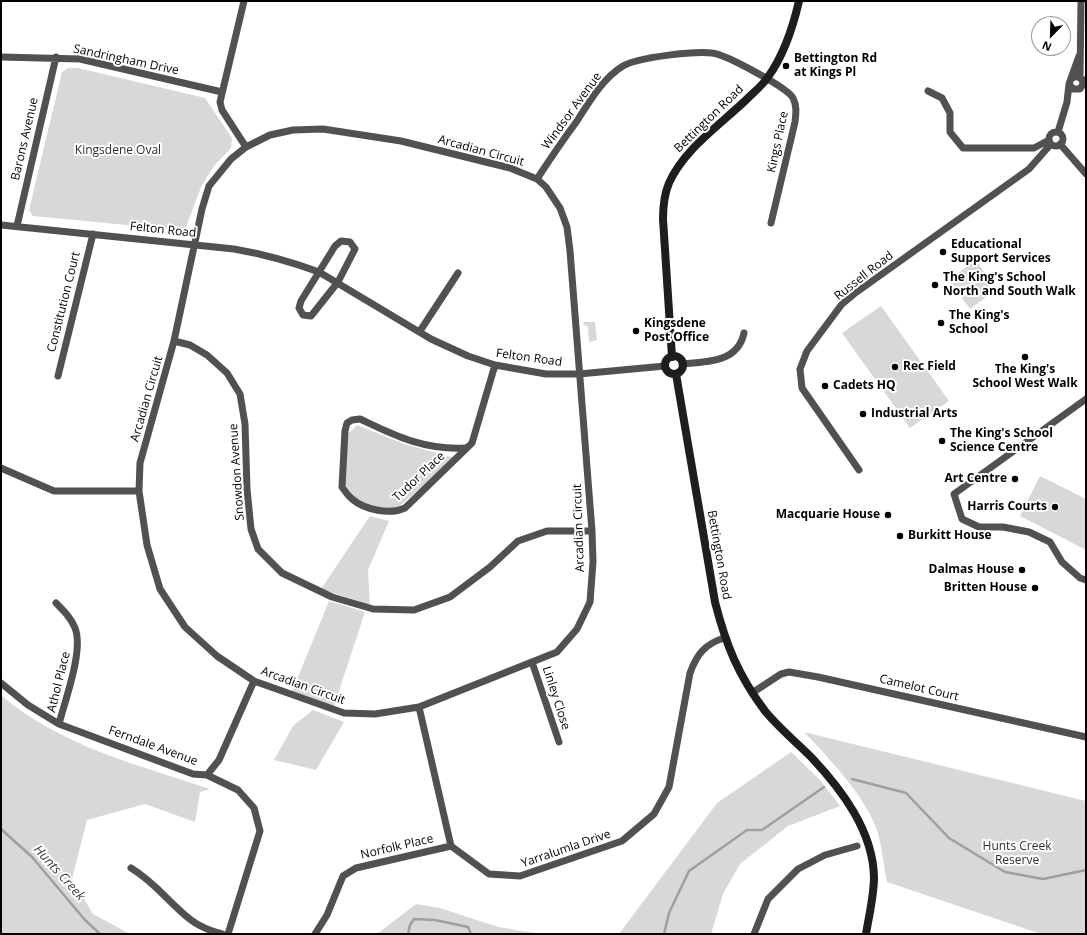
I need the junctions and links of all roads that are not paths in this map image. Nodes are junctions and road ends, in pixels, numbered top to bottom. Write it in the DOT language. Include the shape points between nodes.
graph roads {
  1 [pos="244,1"];
  2 [pos="799,1"];
  3 [pos="1081,1"];
  4 [pos="1080,54"];
  5 [pos="1,57"];
  6 [pos="56,57"];
  7 [pos="1080,77"];
  8 [pos="768,78"];
  9 [pos="1070,81"];
  10 [pos="1075,90"];
  11 [pos="928,91"];
  12 [pos="222,92"];
  13 [pos="1067,102"];
  14 [pos="1058,132"];
  15 [pos="1050,142"];
  16 [pos="1060,144"];
  17 [pos="246,147"];
  18 [pos="1086,174"];
  19 [pos="537,179"];
  20 [pos="772,223"];
  21 [pos="1,225"];
  22 [pos="16,226"];
  23 [pos="93,234"];
  24 [pos="193,244"];
  25 [pos="319,272"];
  26 [pos="458,273"];
  27 [pos="338,282"];
  28 [pos="420,331"];
  29 [pos="744,334"];
  30 [pos="174,341"];
  31 [pos="672,357"];
  32 [pos="682,364"];
  33 [pos="495,365"];
  34 [pos="665,366"];
  35 [pos="579,374"];
  36 [pos="676,374"];
  37 [pos="58,376"];
  38 [pos="1086,399"];
  39 [pos="465,448"];
  40 [pos="1,468"];
  41 [pos="859,470"];
  42 [pos="140,491"];
  43 [pos="592,531"];
  44 [pos="1086,580"];
  45 [pos="56,604"];
  46 [pos="724,638"];
  47 [pos="532,662"];
  48 [pos="254,680"];
  49 [pos="1,683"];
  50 [pos="752,693"];
  51 [pos="419,707"];
  52 [pos="59,724"];
  53 [pos="1086,737"];
  54 [pos="559,742"];
  55 [pos="207,775"];
  56 [pos="452,846"];
  57 [pos="857,846"];
  58 [pos="131,868"];
  59 [pos="222,934"];
  60 [pos="228,934"];
  61 [pos="315,934"];
  62 [pos="754,934"];
  63 [pos="866,934"];
  1 -- 12 [label="street"];
  2 -- 8 [label="main road, Bettington Road" via="789,35"];
  3 -- 4 [label="street"];
  4 -- 7 [label="street"];
  4 -- 9 [label="street"];
  5 -- 6 [label="street, Sandringham Drive"];
  6 -- 12 [label="street, Sandringham Drive" via="80,59"];
  6 -- 22 [label="street, Barons Avenue"];
  7 -- 9 [label="street" via="1076,76"];
  7 -- 10 [label="street" via="1083,86"];
  8 -- 19 [label="street, Windsor Avenue" via="730,59 700,52 637,60 623,66 597,91"];
  8 -- 20 [label="street, Kings Place" via="789,92 797,108"];
  8 -- 31 [label="main road, Bettington Road" via="689,153 675,170 668,185 662,219"];
  9 -- 10 [label="street" via="1071,88"];
  9 -- 13 [label="street"];
  10 -- 13 [label="street"];
  11 -- 15 [label="street" via="942,98 950,113 950,132 963,148 1034,148"];
  12 -- 17 [label="street" via="222,110"];
  13 -- 14 [label="street"];
  14 -- 15 [label="street" via="1051,134"];
  14 -- 16 [label="street" via="1063,137"];
  15 -- 16 [label="street" via="1055,146"];
  15 -- 41 [label="street, Russell Road" via="1030,169 842,304 807,351 800,369 802,388"];
  16 -- 18 [label="street"];
  17 -- 19 [label="street, Arcadian Circuit" via="276,134 294,130 323,129 401,141 510,168"];
  17 -- 24 [label="street, Arcadian Circuit" via="231,159 209,186"];
  19 -- 35 [label="street, Arcadian Circuit" via="546,187 560,208 567,227"];
  21 -- 22 [label="street, Felton Road"];
  22 -- 23 [label="street, Felton Road"];
  23 -- 24 [label="street, Felton Road"];
  23 -- 37 [label="street, Constitution Court"];
  24 -- 25 [label="street, Felton Road" via="252,252"];
  24 -- 30 [label="street, Arcadian Circuit"];
  25 -- 27 [label="street, Felton Road"];
  25 -- 27 [label="street" via="335,246 341,241 350,242 355,248"];
  25 -- 27 [label="street" via="301,301 299,308 303,315 311,316"];
  26 -- 28 [label="street"];
  27 -- 28 [label="street, Felton Road"];
  28 -- 33 [label="street, Felton Road" via="431,339 468,356"];
  29 -- 32 [label="street" via="742,344 722,359"];
  30 -- 42 [label="street, Arcadian Circuit" via="140,463"];
  30 -- 43 [label="street, Snowdon Avenue" via="190,345 207,355 227,373 240,394 245,424 251,528 258,549 282,573 332,597 373,609 414,610 450,597 490,567 518,541 547,531"];
  31 -- 32 [label="main road" via="679,358"];
  31 -- 34 [label="main road"];
  32 -- 36 [label="main road" via="681,370"];
  33 -- 35 [label="street, Felton Road" via="546,374"];
  33 -- 39 [label="street, Tudor Place" via="477,430 472,443"];
  34 -- 35 [label="street, Felton Road"];
  34 -- 36 [label="main road" via="669,373"];
  35 -- 43 [label="street, Arcadian Circuit"];
  36 -- 46 [label="main road, Bettington Road" via="715,602"];
  38 -- 44 [label="street" via="954,494 962,520 979,527 1003,527 1029,532 1050,542 1062,562"];
  39 -- 39 [label="street, Tudor Place" via="405,508 396,512 367,508 352,499 342,487 345,431 347,423 352,420 360,419 409,441 449,449"];
  40 -- 42 [label="street" via="54,491"];
  42 -- 48 [label="street, Arcadian Circuit" via="148,545 160,589 185,627 217,656"];
  43 -- 47 [label="street, Arcadian Circuit" via="590,602 578,629 557,652"];
  45 -- 52 [label="street, Athol Place" via="68,614 75,628 79,647"];
  46 -- 50 [label="main road, Bettington Road"];
  46 -- 56 [label="street, Yarralumla Drive" via="712,642 696,656 690,673 669,787 654,814 622,842 520,876 489,874"];
  47 -- 51 [label="street, Arcadian Circuit"];
  47 -- 54 [label="street, Linley Close"];
  48 -- 51 [label="street, Arcadian Circuit" via="344,713 375,714"];
  48 -- 55 [label="street, Ferndale Avenue" via="219,760"];
  49 -- 52 [label="street, Ferndale Avenue" via="28,706"];
  50 -- 53 [label="street, Camelot Court" via="781,674 789,672"];
  50 -- 63 [label="main road, Bettington Road" via="778,725 814,760 856,815 868,845 874,875"];
  51 -- 56 [label="street"];
  52 -- 55 [label="street, Ferndale Avenue" via="193,774"];
  55 -- 60 [label="street" via="238,790 254,808 260,831"];
  56 -- 61 [label="street, Norfolk Place" via="356,868 343,876 327,914"];
  57 -- 62 [label="street" via="825,855 798,869 768,899"];
  58 -- 59 [label="street" via="148,879 191,920 203,928"];
}
